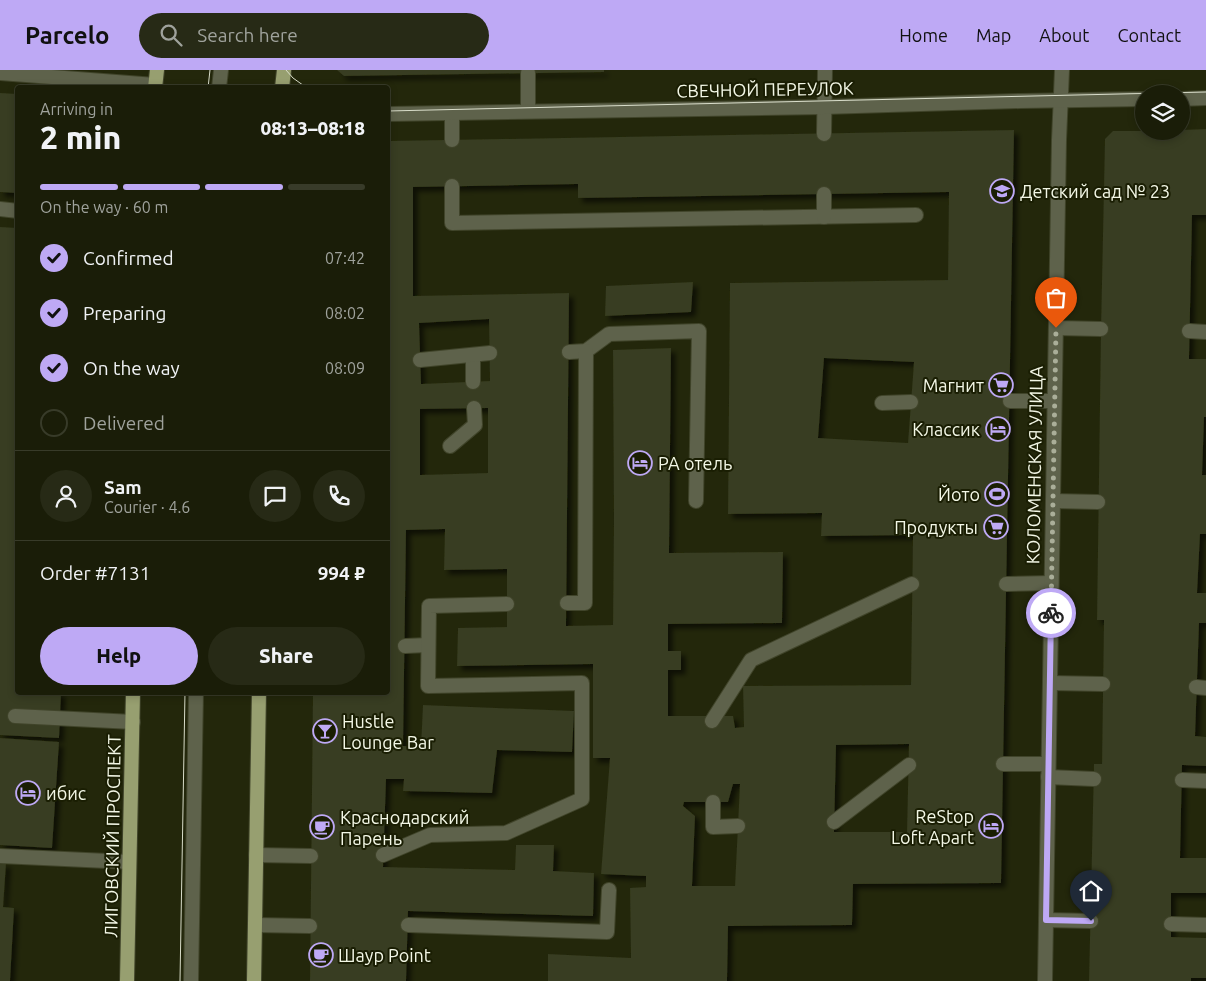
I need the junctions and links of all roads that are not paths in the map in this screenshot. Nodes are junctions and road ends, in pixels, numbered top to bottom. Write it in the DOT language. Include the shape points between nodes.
graph roads {
  1 [pos="157,70"];
  2 [pos="221,70"];
  3 [pos="284,70"];
  4 [pos="826,70"];
  5 [pos="1062,70"];
  6 [pos="0,73"];
  7 [pos="528,73"];
  8 [pos="143,85"];
  9 [pos="155,85"];
  10 [pos="219,85"];
  11 [pos="282,85"];
  12 [pos="1206,98"];
  13 [pos="1135,99"];
  14 [pos="1190,99"];
  15 [pos="1060,101"];
  16 [pos="824,107"];
  17 [pos="528,111"];
  18 [pos="452,113"];
  19 [pos="390,114"];
  20 [pos="824,134"];
  21 [pos="452,140"];
  22 [pos="452,186"];
  23 [pos="824,194"];
  24 [pos="0,210"];
  25 [pos="15,211"];
  26 [pos="916,215"];
  27 [pos="824,217"];
  28 [pos="1056,328"];
  29 [pos="1101,329"];
  30 [pos="1189,331"];
  31 [pos="1206,332"];
  32 [pos="586,351"];
  33 [pos="569,352"];
  34 [pos="490,353"];
  35 [pos="473,355"];
  36 [pos="420,360"];
  37 [pos="473,382"];
  38 [pos="1010,401"];
  39 [pos="1054,401"];
  40 [pos="911,402"];
  41 [pos="882,403"];
  42 [pos="474,408"];
  43 [pos="450,446"];
  44 [pos="696,501"];
  45 [pos="1053,501"];
  46 [pos="1098,502"];
  47 [pos="1051,583"];
  48 [pos="912,584"];
  49 [pos="1006,584"];
  50 [pos="566,603"];
  51 [pos="507,604"];
  52 [pos="428,645"];
  53 [pos="405,646"];
  54 [pos="1050,683"];
  55 [pos="1103,684"];
  56 [pos="134,695"];
  57 [pos="196,695"];
  58 [pos="260,695"];
  59 [pos="16,716"];
  60 [pos="712,721"];
  61 [pos="133,722"];
  62 [pos="1003,764"];
  63 [pos="908,765"];
  64 [pos="1048,770"];
  65 [pos="1094,779"];
  66 [pos="1182,780"];
  67 [pos="1206,781"];
  68 [pos="713,802"];
  69 [pos="834,822"];
  70 [pos="738,826"];
  71 [pos="256,855"];
  72 [pos="383,855"];
  73 [pos="0,856"];
  74 [pos="311,856"];
  75 [pos="129,862"];
  76 [pos="608,890"];
  77 [pos="1046,920"];
  78 [pos="1091,921"];
  79 [pos="408,924"];
  80 [pos="1171,924"];
  81 [pos="255,925"];
  82 [pos="1206,925"];
  83 [pos="310,926"];
  84 [pos="127,981"];
  85 [pos="191,981"];
  86 [pos="254,981"];
  87 [pos="1045,981"];
  1 -- 9 [label="main road"];
  2 -- 10 [label="street"];
  3 -- 11 [label="main road"];
  4 -- 16 [label="street"];
  5 -- 15 [label="street, КОЛОМЕНСКАЯ УЛИЦА"];
  6 -- 8 [label="street"];
  7 -- 17 [label="street"];
  12 -- 14 [label="street"];
  13 -- 15 [label="street, СВЕЧНОЙ ПЕРЕУЛОК"];
  15 -- 16 [label="street, СВЕЧНОЙ ПЕРЕУЛОК"];
  15 -- 28 [label="street, КОЛОМЕНСКАЯ УЛИЦА"];
  16 -- 17 [label="street, СВЕЧНОЙ ПЕРЕУЛОК"];
  16 -- 20 [label="street"];
  17 -- 18 [label="street, СВЕЧНОЙ ПЕРЕУЛОК"];
  18 -- 19 [label="street, СВЕЧНОЙ ПЕРЕУЛОК"];
  18 -- 21 [label="street"];
  22 -- 27 [label="street" via="452,223"];
  23 -- 27 [label="street"];
  24 -- 25 [label="street"];
  26 -- 27 [label="street"];
  28 -- 29 [label="street"];
  28 -- 39 [label="street, КОЛОМЕНСКАЯ УЛИЦА"];
  30 -- 31 [label="street"];
  32 -- 33 [label="street"];
  32 -- 44 [label="street" via="609,334 699,331"];
  32 -- 50 [label="street" via="585,603"];
  34 -- 35 [label="street"];
  35 -- 36 [label="street"];
  35 -- 37 [label="street"];
  38 -- 39 [label="street"];
  39 -- 45 [label="street, КОЛОМЕНСКАЯ УЛИЦА"];
  40 -- 41 [label="street"];
  42 -- 43 [label="street" via="475,425"];
  45 -- 46 [label="street"];
  45 -- 47 [label="street, КОЛОМЕНСКАЯ УЛИЦА"];
  47 -- 49 [label="street"];
  47 -- 54 [label="street, КОЛОМЕНСКАЯ УЛИЦА"];
  48 -- 60 [label="street" via="751,660"];
  51 -- 52 [label="street" via="429,606"];
  52 -- 53 [label="street"];
  52 -- 72 [label="street" via="428,686 582,683 582,799 506,833 430,835"];
  54 -- 55 [label="street"];
  54 -- 64 [label="street, КОЛОМЕНСКАЯ УЛИЦА"];
  56 -- 61 [label="main road, ЛИГОВСКИЙ ПРОСПЕКТ"];
  57 -- 85 [label="street"];
  58 -- 71 [label="main road"];
  59 -- 61 [label="street"];
  61 -- 75 [label="main road, ЛИГОВСКИЙ ПРОСПЕКТ"];
  62 -- 64 [label="street"];
  63 -- 69 [label="street"];
  64 -- 65 [label="street"];
  64 -- 77 [label="street, КОЛОМЕНСКАЯ УЛИЦА"];
  66 -- 67 [label="street"];
  68 -- 70 [label="street" via="713,827"];
  71 -- 74 [label="street"];
  71 -- 81 [label="main road"];
  73 -- 75 [label="street"];
  75 -- 84 [label="main road, ЛИГОВСКИЙ ПРОСПЕКТ"];
  76 -- 79 [label="street" via="607,932"];
  77 -- 78 [label="street"];
  77 -- 87 [label="street, КОЛОМЕНСКАЯ УЛИЦА"];
  80 -- 82 [label="street"];
  81 -- 83 [label="street"];
  81 -- 86 [label="main road"];
}
